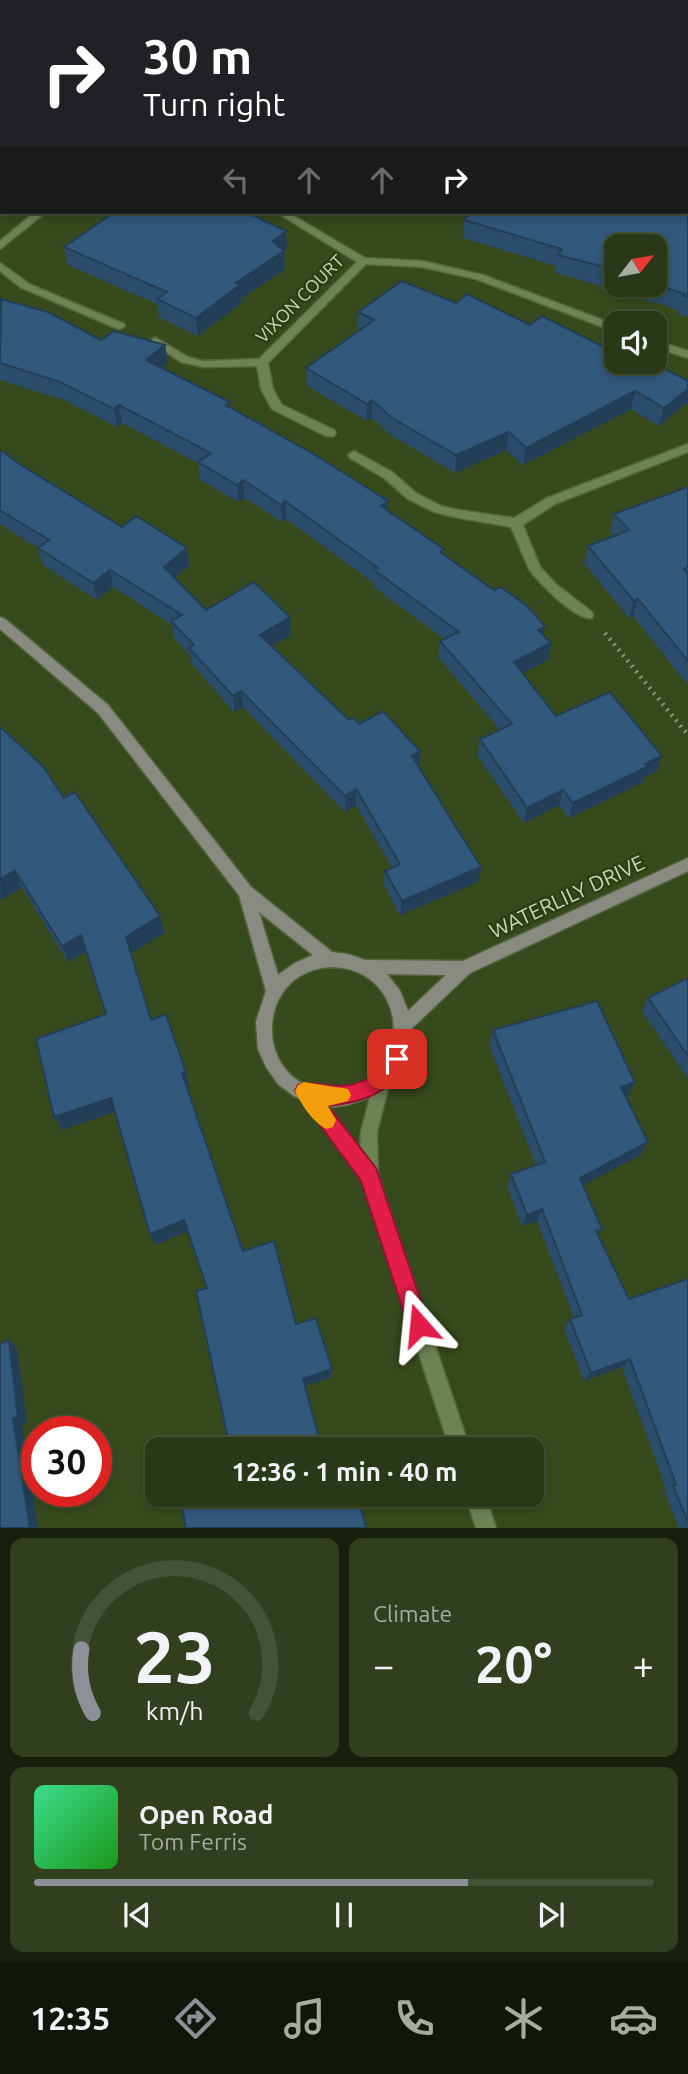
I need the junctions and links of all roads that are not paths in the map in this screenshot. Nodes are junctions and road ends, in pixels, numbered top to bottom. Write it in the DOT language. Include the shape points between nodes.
graph roads {
  1 [pos="39,214"];
  2 [pos="284,214"];
  3 [pos="0,246"];
  4 [pos="363,261"];
  5 [pos="0,266"];
  6 [pos="604,324"];
  7 [pos="120,326"];
  8 [pos="156,341"];
  9 [pos="667,348"];
  10 [pos="688,355"];
  11 [pos="262,362"];
  12 [pos="330,433"];
  13 [pos="688,448"];
  14 [pos="354,455"];
  15 [pos="516,523"];
  16 [pos="587,615"];
  17 [pos="0,622"];
  18 [pos="688,864"];
  19 [pos="246,892"];
  20 [pos="330,960"];
  21 [pos="363,967"];
  22 [pos="464,968"];
  23 [pos="274,990"];
  24 [pos="405,1025"];
  25 [pos="382,1081"];
  26 [pos="304,1091"];
  27 [pos="369,1175"];
  28 [pos="456,1437"];
  29 [pos="479,1507"];
  30 [pos="486,1528"];
  1 -- 3 [label="street"];
  2 -- 4 [label="street"];
  4 -- 6 [label="street" via="422,264 479,277"];
  4 -- 11 [label="street, VIXON COURT"];
  5 -- 7 [label="street" via="24,285"];
  8 -- 11 [label="street, VIXON COURT" via="185,360 203,364"];
  9 -- 10 [label="street"];
  11 -- 12 [label="street, VIXON COURT" via="276,407"];
  13 -- 15 [label="street" via="551,500"];
  14 -- 15 [label="street" via="412,496 439,509"];
  15 -- 16 [label="street" via="535,569"];
  17 -- 19 [label="street" via="103,709"];
  18 -- 22 [label="street, WATERLILY DRIVE"];
  19 -- 20 [label="street"];
  19 -- 23 [label="street"];
  20 -- 21 [label="street"];
  20 -- 23 [label="street" via="306,965 286,976"];
  21 -- 22 [label="street, WATERLILY DRIVE"];
  21 -- 24 [label="street" via="383,980 400,1002"];
  22 -- 24 [label="street, WATERLILY DRIVE"];
  23 -- 26 [label="street" via="261,1023 263,1046 283,1078"];
  24 -- 25 [label="street" via="397,1059"];
  25 -- 26 [label="street" via="353,1094 327,1097"];
  25 -- 27 [label="street" via="369,1132"];
  26 -- 27 [label="street"];
  27 -- 28 [label="street"];
  29 -- 30 [label="street"];
}
